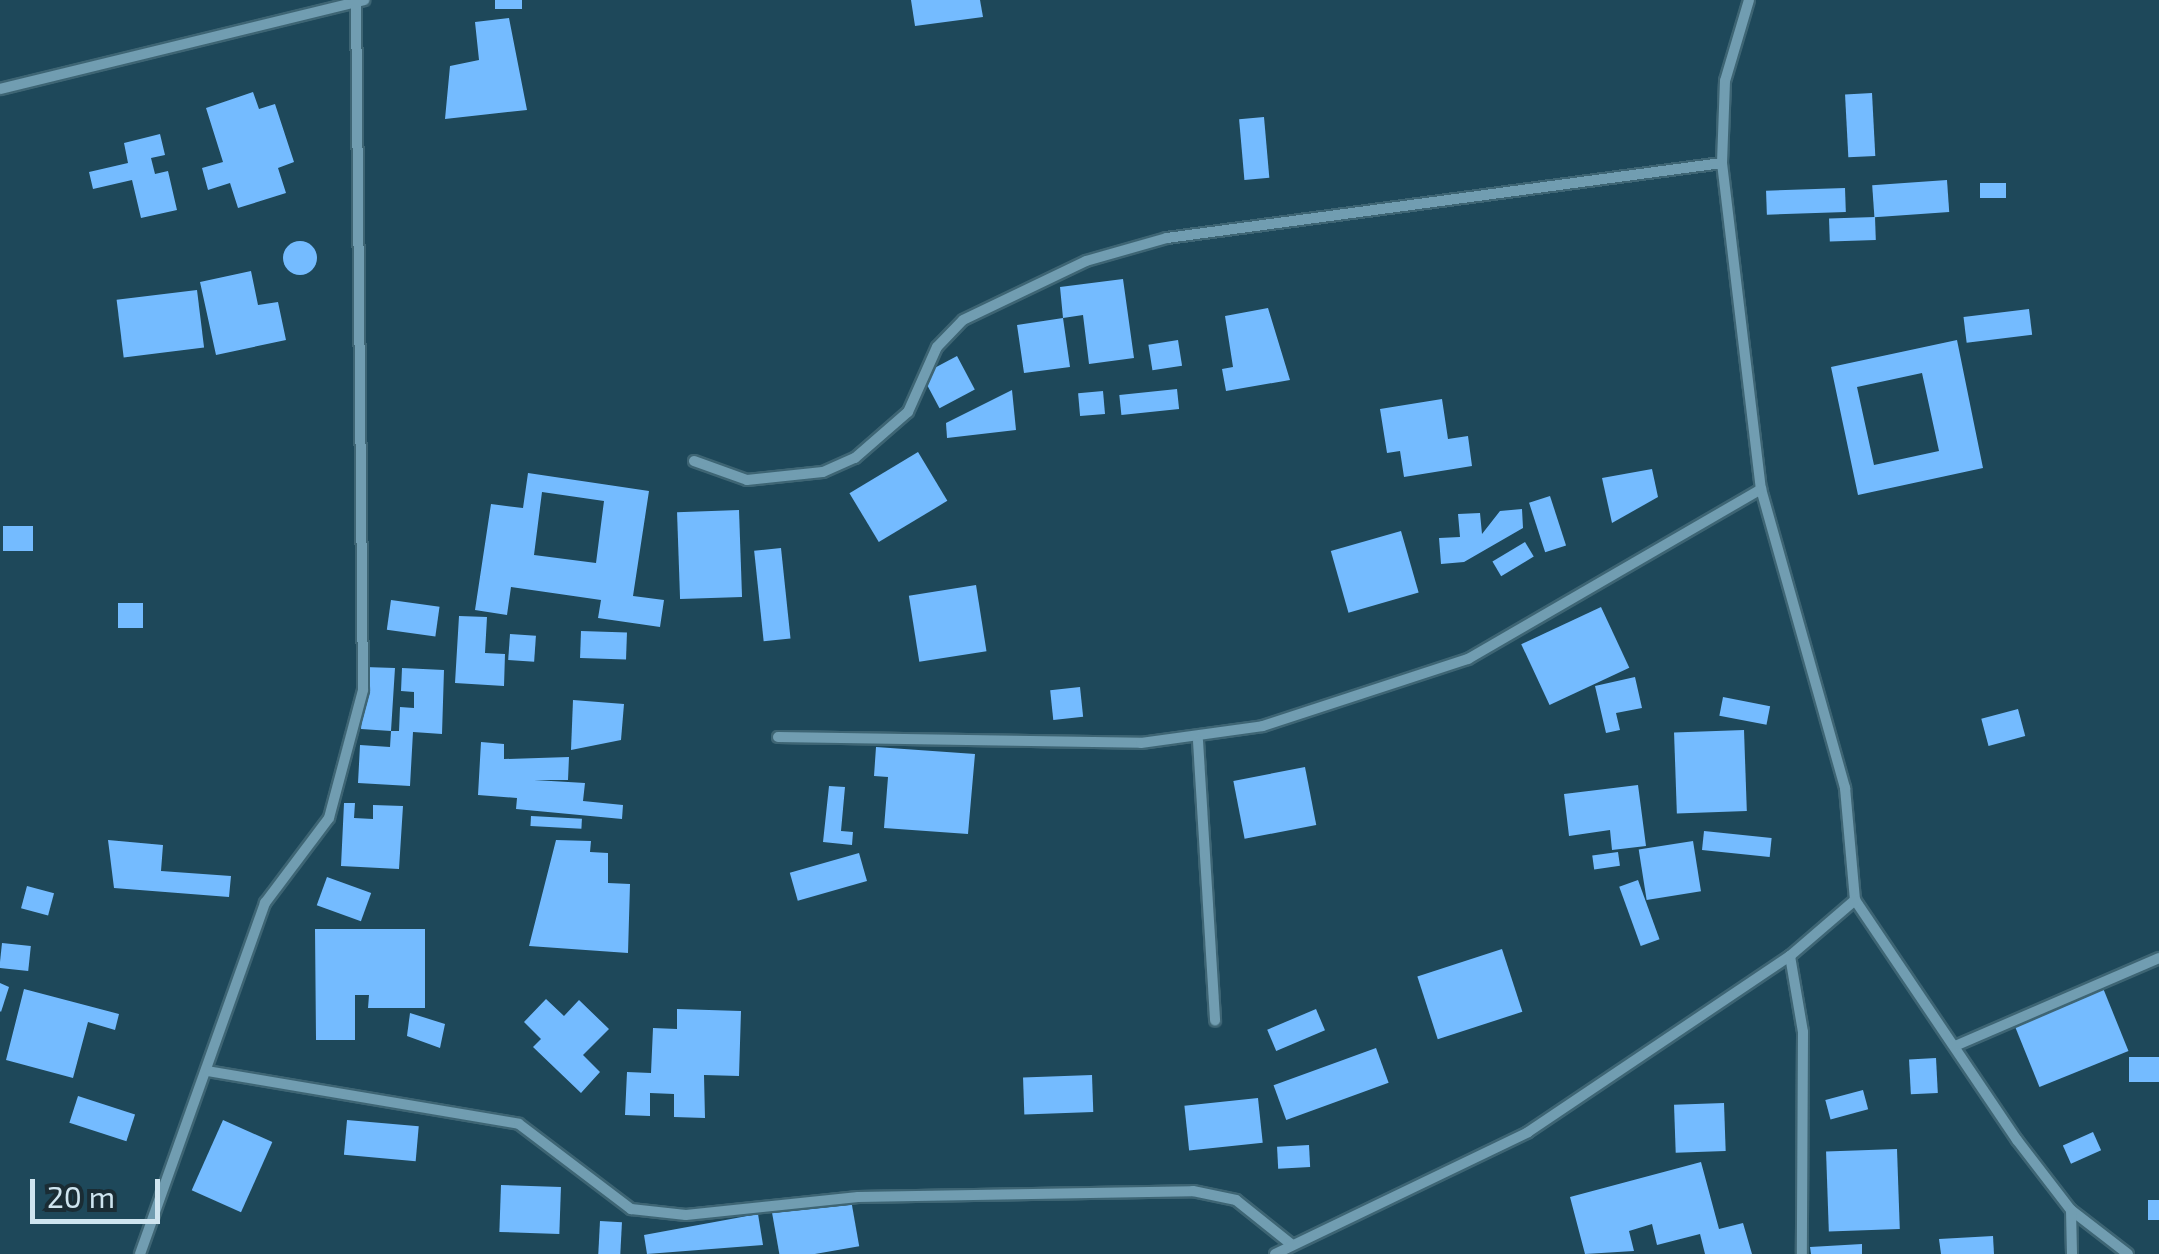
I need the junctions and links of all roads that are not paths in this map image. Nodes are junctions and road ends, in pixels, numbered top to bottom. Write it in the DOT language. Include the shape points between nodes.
graph roads {
  1 [pos="1750,0"];
  2 [pos="358,1"];
  3 [pos="0,90"];
  4 [pos="1722,163"];
  5 [pos="694,460"];
  6 [pos="1761,489"];
  7 [pos="778,737"];
  8 [pos="1198,740"];
  9 [pos="1855,900"];
  10 [pos="1790,956"];
  11 [pos="2159,958"];
  12 [pos="1215,1020"];
  13 [pos="1955,1046"];
  14 [pos="206,1072"];
  15 [pos="2072,1210"];
  16 [pos="1292,1244"];
  17 [pos="140,1254"];
  18 [pos="1276,1254"];
  19 [pos="1802,1254"];
  20 [pos="2072,1254"];
  21 [pos="2128,1254"];
  1 -- 4 [label="street" via="1725,80"];
  2 -- 3 [label="street"];
  2 -- 14 [label="street" via="363,690 328,818 265,903"];
  4 -- 5 [label="street" via="1167,238 1102,256 962,320 937,346 908,412 855,458 823,472 747,480"];
  4 -- 6 [label="street"];
  6 -- 8 [label="street" via="1468,658"];
  6 -- 9 [label="street" via="1845,788"];
  7 -- 8 [label="street"];
  8 -- 12 [label="street"];
  9 -- 10 [label="street"];
  9 -- 13 [label="street"];
  10 -- 16 [label="street" via="1528,1132"];
  10 -- 19 [label="street" via="1804,1032"];
  11 -- 13 [label="street"];
  13 -- 15 [label="street"];
  14 -- 16 [label="street" via="519,1124 631,1209 686,1215 858,1197 1193,1191 1236,1200"];
  14 -- 17 [label="street"];
  15 -- 20 [label="street"];
  15 -- 21 [label="street"];
  16 -- 18 [label="street"];
}
